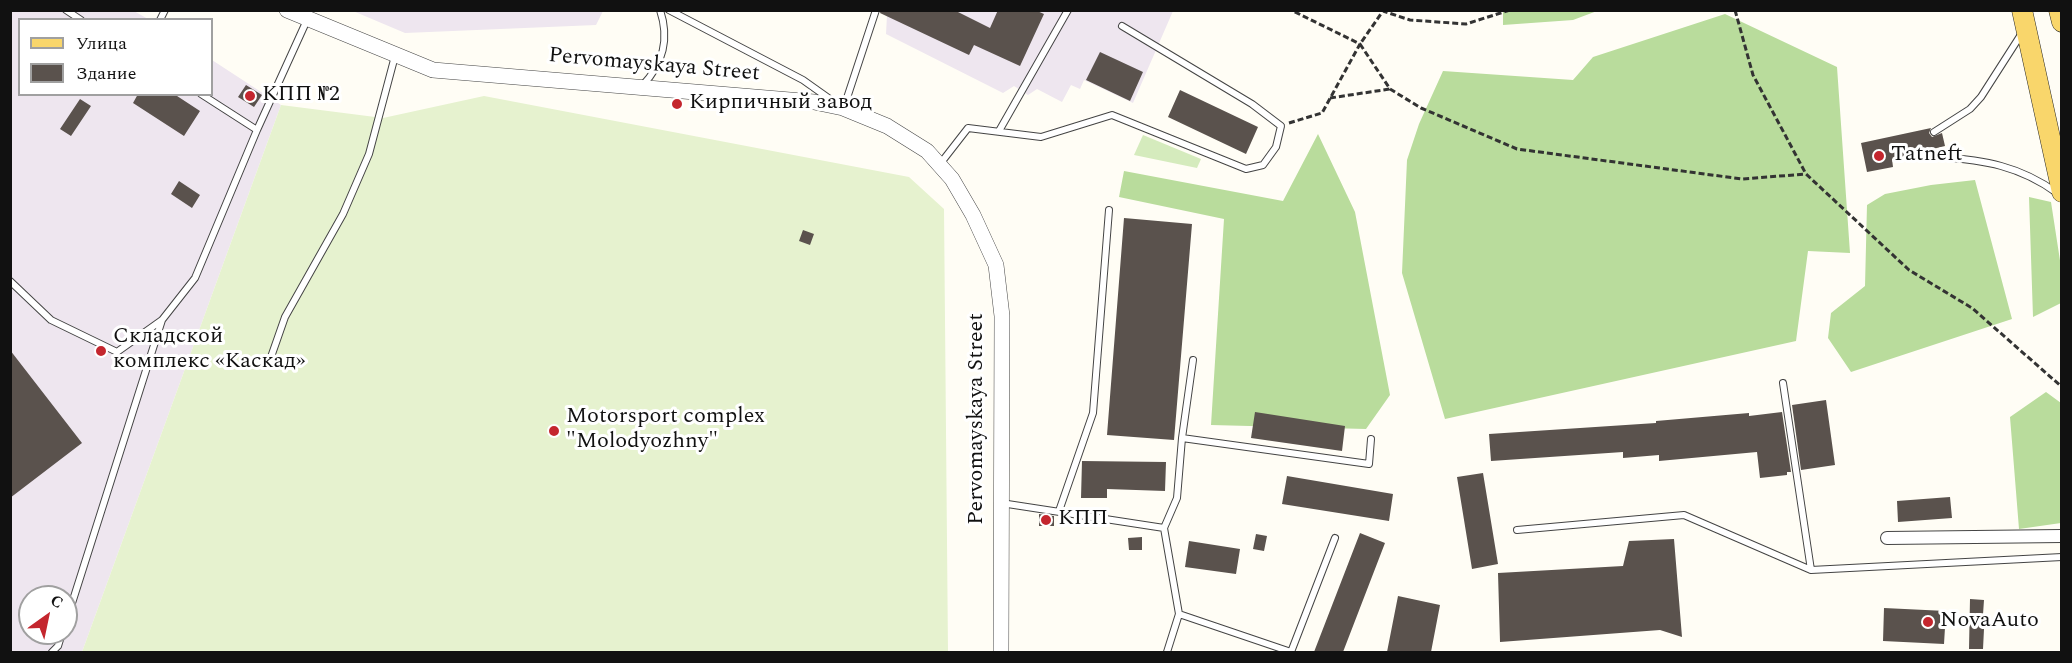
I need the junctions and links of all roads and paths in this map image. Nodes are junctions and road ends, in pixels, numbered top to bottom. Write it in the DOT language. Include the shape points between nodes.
graph roads {
  1 [pos="287,10"];
  2 [pos="660,10"];
  3 [pos="669,10"];
  4 [pos="876,10"];
  5 [pos="1068,10"];
  6 [pos="1291,10"];
  7 [pos="1510,10"];
  8 [pos="1735,10"];
  9 [pos="2059,10"];
  10 [pos="2023,19"];
  11 [pos="307,20"];
  12 [pos="2061,22"];
  13 [pos="1122,26"];
  14 [pos="1360,44"];
  15 [pos="395,56"];
  16 [pos="641,87"];
  17 [pos="1390,89"];
  18 [pos="204,96"];
  19 [pos="1330,98"];
  20 [pos="843,108"];
  21 [pos="1281,126"];
  22 [pos="257,130"];
  23 [pos="999,131"];
  24 [pos="1934,132"];
  25 [pos="1940,157"];
  26 [pos="940,165"];
  27 [pos="1806,174"];
  28 [pos="2061,194"];
  29 [pos="1109,210"];
  30 [pos="10,281"];
  31 [pos="162,320"];
  32 [pos="271,357"];
  33 [pos="1193,360"];
  34 [pos="1783,383"];
  35 [pos="2061,387"];
  36 [pos="1182,438"];
  37 [pos="1371,439"];
  38 [pos="1001,503"];
  39 [pos="1059,511"];
  40 [pos="1164,528"];
  41 [pos="1517,530"];
  42 [pos="2061,536"];
  43 [pos="1335,538"];
  44 [pos="1887,538"];
  45 [pos="2061,557"];
  46 [pos="1811,570"];
  47 [pos="78,585"];
  48 [pos="1179,614"];
  49 [pos="1001,652"];
  50 [pos="1167,652"];
  51 [pos="1291,652"];
  1 -- 11 [label="street, Pervomayskaya Street"];
  2 -- 16 [label="lane" via="666,39 654,74"];
  3 -- 20 [label="lane" via="803,80"];
  4 -- 20 [label="lane"];
  5 -- 23 [label="lane"];
  6 -- 14 [label="path"];
  7 -- 14 [label="path" via="1466,24 1410,20 1383,11"];
  8 -- 27 [label="path" via="1754,75"];
  9 -- 12 [label="main road"];
  10 -- 24 [label="lane" via="1981,97 1970,109"];
  10 -- 28 [label="main road"];
  11 -- 15 [label="street, Pervomayskaya Street"];
  11 -- 22 [label="lane"];
  13 -- 21 [label="lane" via="1252,104"];
  14 -- 17 [label="path"];
  14 -- 19 [label="path"];
  15 -- 16 [label="street, Pervomayskaya Street" via="433,70"];
  15 -- 32 [label="lane" via="369,154 343,213 285,317"];
  16 -- 20 [label="street, Pervomayskaya Street"];
  17 -- 19 [label="path"];
  17 -- 27 [label="path" via="1421,108 1517,149 1742,179"];
  18 -- 22 [label="lane"];
  19 -- 21 [label="path" via="1322,113"];
  20 -- 26 [label="street, Pervomayskaya Street" via="887,126 927,151"];
  21 -- 23 [label="lane" via="1276,147 1263,165 1246,169 1112,115 1041,137"];
  22 -- 31 [label="lane" via="195,278"];
  23 -- 26 [label="lane" via="968,128"];
  25 -- 28 [label="lane" via="2005,165"];
  26 -- 38 [label="street, Pervomayskaya Street" via="963,197 996,265 1002,316"];
  27 -- 35 [label="path" via="1909,270 1972,308"];
  29 -- 39 [label="lane" via="1093,413"];
  30 -- 31 [label="lane" via="51,320 117,352"];
  31 -- 47 [label="lane"];
  33 -- 36 [label="lane"];
  34 -- 46 [label="lane"];
  36 -- 37 [label="lane" via="1369,464"];
  36 -- 40 [label="lane" via="1177,498"];
  38 -- 39 [label="lane"];
  38 -- 49 [label="street, Pervomayskaya Street"];
  39 -- 40 [label="lane"];
  40 -- 48 [label="lane"];
  41 -- 46 [label="lane" via="1684,515"];
  42 -- 44 [label="street"];
  43 -- 51 [label="lane"];
  45 -- 46 [label="lane"];
  48 -- 50 [label="lane"];
  48 -- 51 [label="lane"];
}
